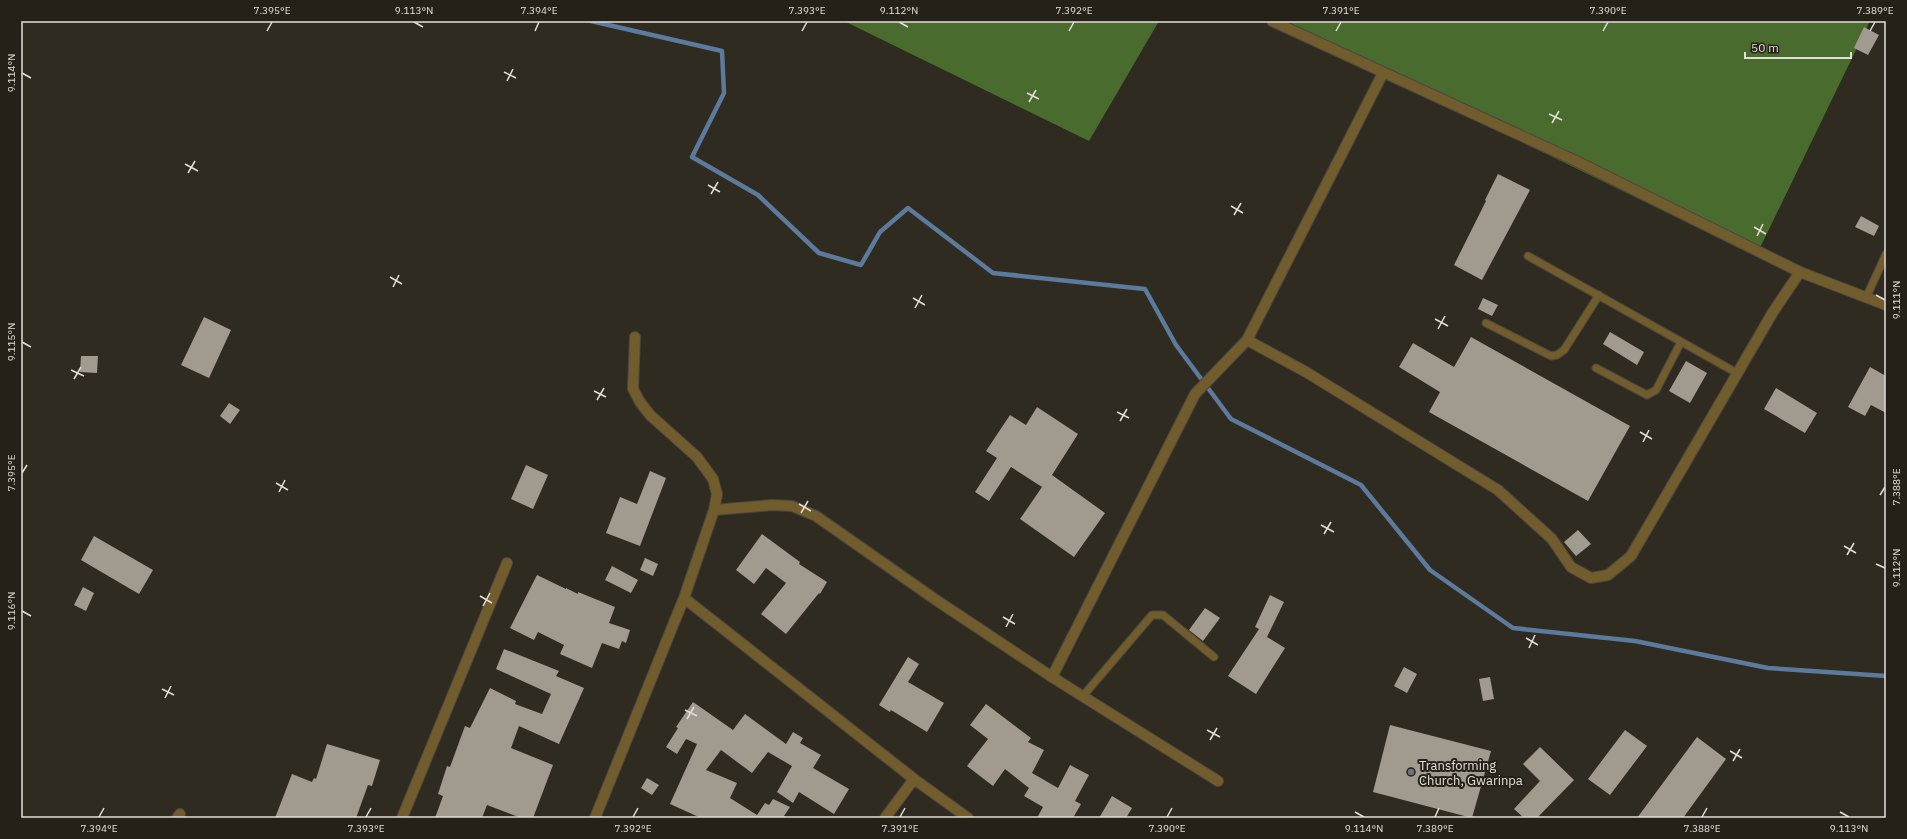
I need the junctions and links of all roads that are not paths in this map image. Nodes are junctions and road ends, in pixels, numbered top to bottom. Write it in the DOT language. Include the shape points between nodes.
graph roads {
  1 [pos="1272,21"];
  2 [pos="1383,73"];
  3 [pos="1886,254"];
  4 [pos="1528,256"];
  5 [pos="1800,272"];
  6 [pos="1599,295"];
  7 [pos="1866,298"];
  8 [pos="1886,305"];
  9 [pos="1486,322"];
  10 [pos="634,337"];
  11 [pos="1246,340"];
  12 [pos="1681,342"];
  13 [pos="1596,368"];
  14 [pos="1737,373"];
  15 [pos="714,510"];
  16 [pos="507,563"];
  17 [pos="684,598"];
  18 [pos="1214,657"];
  19 [pos="1052,677"];
  20 [pos="1083,696"];
  21 [pos="914,779"];
  22 [pos="1218,781"];
  23 [pos="402,818"];
  24 [pos="595,818"];
  25 [pos="885,818"];
  26 [pos="968,818"];
  1 -- 2 [label="street"];
  2 -- 5 [label="street" via="1576,160"];
  2 -- 11 [label="street"];
  3 -- 7 [label="lane"];
  4 -- 6 [label="lane"];
  5 -- 7 [label="street"];
  5 -- 14 [label="street"];
  6 -- 9 [label="lane" via="1564,350 1557,355 1551,356"];
  6 -- 12 [label="lane"];
  7 -- 8 [label="street"];
  10 -- 15 [label="street" via="633,389 650,415 696,457 713,479 716,494"];
  11 -- 14 [label="street" via="1306,372 1498,490 1552,539 1571,567 1591,578 1608,575 1632,556"];
  11 -- 19 [label="street" via="1195,394"];
  12 -- 13 [label="lane" via="1652,394 1647,395"];
  12 -- 14 [label="lane"];
  15 -- 17 [label="street"];
  15 -- 19 [label="street" via="772,505 792,506 816,516"];
  16 -- 23 [label="street"];
  17 -- 21 [label="street"];
  17 -- 24 [label="street"];
  18 -- 20 [label="lane" via="1163,614 1152,615"];
  19 -- 20 [label="street"];
  20 -- 22 [label="street"];
  21 -- 25 [label="street"];
  21 -- 26 [label="street"];
}
